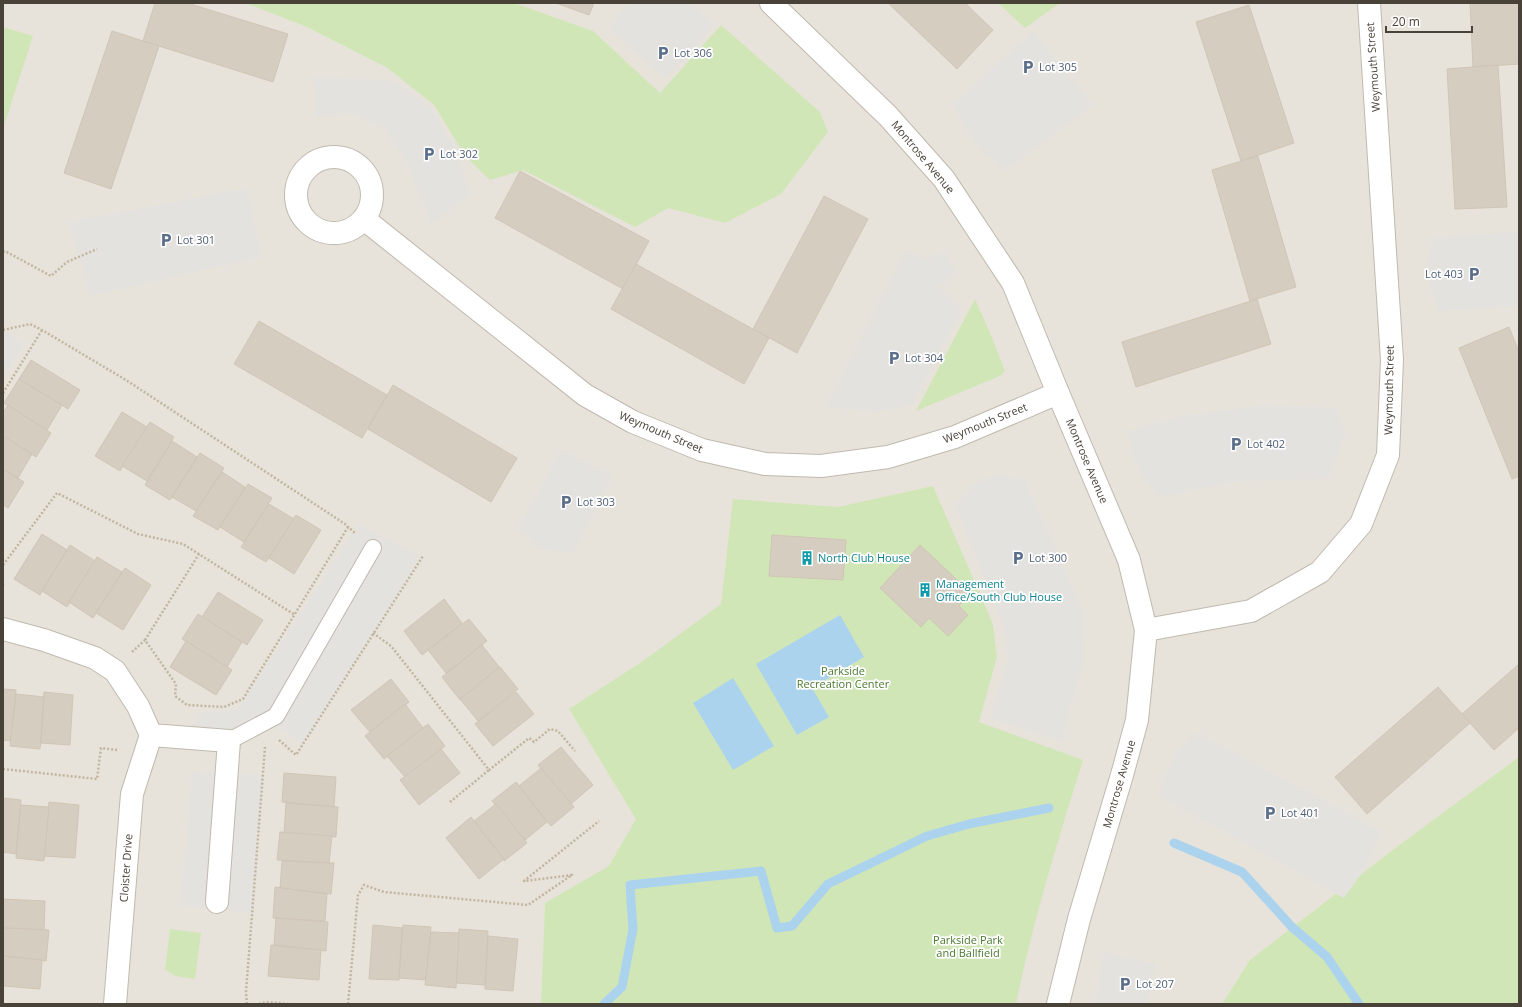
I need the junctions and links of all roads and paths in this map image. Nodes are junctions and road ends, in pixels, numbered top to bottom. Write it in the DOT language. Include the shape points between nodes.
graph roads {
  1 [pos="771,3"];
  2 [pos="1369,3"];
  3 [pos="364,219"];
  4 [pos="97,249"];
  5 [pos="3,252"];
  6 [pos="3,330"];
  7 [pos="42,330"];
  8 [pos="3,393"];
  9 [pos="1058,393"];
  10 [pos="348,527"];
  11 [pos="373,548"];
  12 [pos="199,554"];
  13 [pos="423,556"];
  14 [pos="3,565"];
  15 [pos="295,615"];
  16 [pos="3,630"];
  17 [pos="1146,630"];
  18 [pos="373,633"];
  19 [pos="146,640"];
  20 [pos="128,655"];
  21 [pos="150,735"];
  22 [pos="276,738"];
  23 [pos="229,741"];
  24 [pos="270,742"];
  25 [pos="120,750"];
  26 [pos="575,751"];
  27 [pos="3,769"];
  28 [pos="489,770"];
  29 [pos="450,802"];
  30 [pos="599,821"];
  31 [pos="217,902"];
  32 [pos="115,1004"];
  33 [pos="247,1004"];
  34 [pos="258,1004"];
  35 [pos="289,1004"];
  36 [pos="348,1004"];
  37 [pos="1058,1004"];
  1 -- 9 [label="street, Montrose Avenue" via="888,116 944,179 1013,283"];
  2 -- 17 [label="street, Weymouth Street" via="1392,360 1388,455 1361,524 1320,572 1252,611"];
  3 -- 9 [label="street, Weymouth Street" via="585,395 633,422 702,450 765,464 821,466 888,457 955,437"];
  4 -- 5 [label="path" via="67,262 51,276"];
  6 -- 7 [label="path" via="30,324"];
  7 -- 8 [label="path"];
  7 -- 10 [label="path" via="133,384"];
  9 -- 17 [label="street, Montrose Avenue" via="1129,560"];
  10 -- 11 [label="path"];
  10 -- 15 [label="path"];
  11 -- 23 [label="lane" via="276,716"];
  12 -- 14 [label="path" via="183,544 138,534 57,493"];
  12 -- 15 [label="path"];
  12 -- 19 [label="path"];
  13 -- 18 [label="path"];
  15 -- 19 [label="path" via="243,699 224,707 187,705 176,696 176,684"];
  16 -- 21 [label="street" via="44,640 95,658 114,671 138,706"];
  17 -- 37 [label="street, Montrose Avenue" via="1137,720 1079,919"];
  18 -- 22 [label="path" via="296,755"];
  18 -- 28 [label="path" via="391,646"];
  19 -- 20 [label="path"];
  21 -- 23 [label="street"];
  21 -- 32 [label="street, Cloister Drive" via="132,794"];
  23 -- 31 [label="street"];
  24 -- 33 [label="path" via="265,747"];
  25 -- 27 [label="path" via="101,748 97,779"];
  26 -- 28 [label="path" via="558,731 550,729 534,742 529,738"];
  28 -- 29 [label="path"];
  30 -- 36 [label="path" via="524,881 572,875 528,905 384,892 364,885 358,895"];
  34 -- 35 [label="path"];
}
